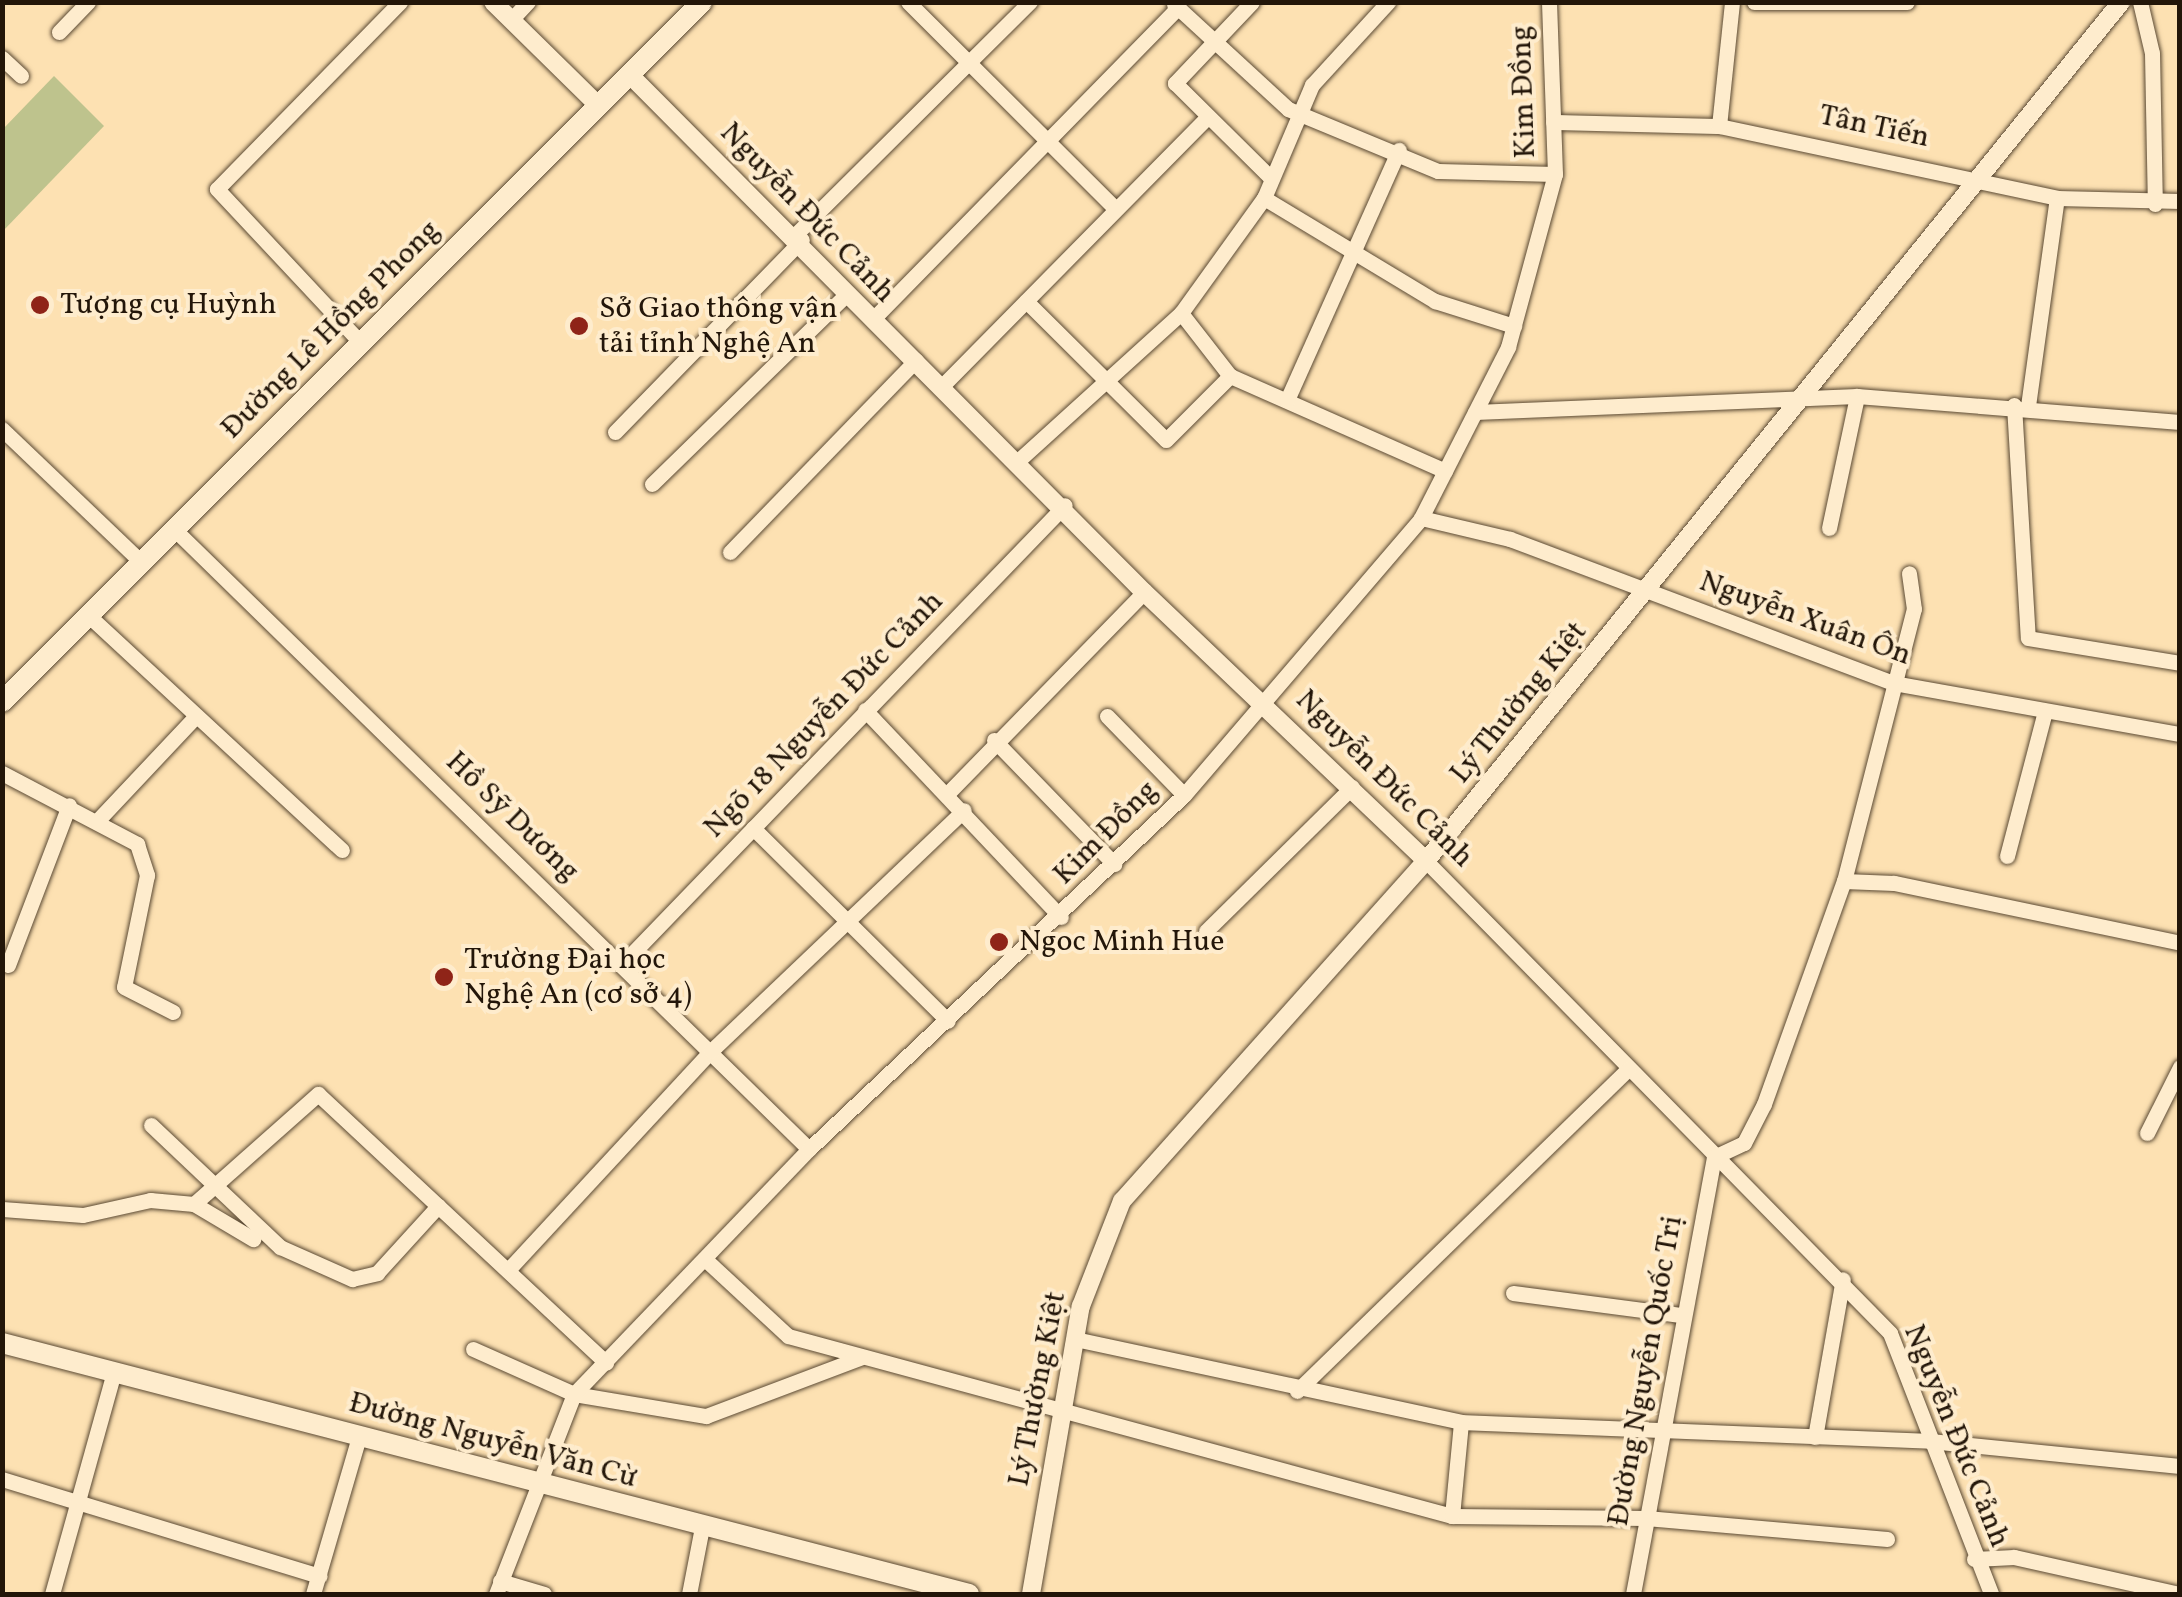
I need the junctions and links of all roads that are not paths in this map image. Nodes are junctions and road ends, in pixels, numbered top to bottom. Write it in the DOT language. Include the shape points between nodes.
graph roads {
  1 [pos="88,2"];
  2 [pos="400,2"];
  3 [pos="493,2"];
  4 [pos="528,2"];
  5 [pos="702,2"];
  6 [pos="908,2"];
  7 [pos="1030,2"];
  8 [pos="1252,2"];
  9 [pos="1388,2"];
  10 [pos="1549,2"];
  11 [pos="1732,2"];
  12 [pos="1754,2"];
  13 [pos="1907,2"];
  14 [pos="2121,2"];
  15 [pos="2140,2"];
  16 [pos="1176,5"];
  17 [pos="511,20"];
  18 [pos="59,32"];
  19 [pos="1215,42"];
  20 [pos="2,58"];
  21 [pos="969,63"];
  22 [pos="21,76"];
  23 [pos="631,76"];
  24 [pos="599,106"];
  25 [pos="1300,112"];
  26 [pos="1207,117"];
  27 [pos="1553,122"];
  28 [pos="1719,126"];
  29 [pos="1048,141"];
  30 [pos="1399,150"];
  31 [pos="1554,174"];
  32 [pos="1272,178"];
  33 [pos="1986,180"];
  34 [pos="1264,198"];
  35 [pos="2057,198"];
  36 [pos="2180,202"];
  37 [pos="2155,204"];
  38 [pos="1116,209"];
  39 [pos="799,237"];
  40 [pos="1358,257"];
  41 [pos="848,294"];
  42 [pos="1026,301"];
  43 [pos="1181,313"];
  44 [pos="872,320"];
  45 [pos="1514,326"];
  46 [pos="361,343"];
  47 [pos="916,360"];
  48 [pos="1230,376"];
  49 [pos="1106,378"];
  50 [pos="945,383"];
  51 [pos="1857,396"];
  52 [pos="1798,399"];
  53 [pos="1287,400"];
  54 [pos="2021,406"];
  55 [pos="1475,412"];
  56 [pos="2180,422"];
  57 [pos="2,428"];
  58 [pos="615,432"];
  59 [pos="1020,459"];
  60 [pos="1445,471"];
  61 [pos="652,484"];
  62 [pos="1065,505"];
  63 [pos="1421,518"];
  64 [pos="173,528"];
  65 [pos="1829,528"];
  66 [pos="730,552"];
  67 [pos="140,562"];
  68 [pos="1909,573"];
  69 [pos="1646,591"];
  70 [pos="1144,592"];
  71 [pos="88,615"];
  72 [pos="2180,663"];
  73 [pos="1893,683"];
  74 [pos="2,702"];
  75 [pos="1270,703"];
  76 [pos="865,710"];
  77 [pos="2045,710"];
  78 [pos="196,716"];
  79 [pos="1107,716"];
  80 [pos="2180,734"];
  81 [pos="994,740"];
  82 [pos="2,772"];
  83 [pos="1352,787"];
  84 [pos="949,792"];
  85 [pos="1184,794"];
  86 [pos="69,805"];
  87 [pos="964,810"];
  88 [pos="98,820"];
  89 [pos="753,828"];
  90 [pos="342,850"];
  91 [pos="2007,856"];
  92 [pos="1426,861"];
  93 [pos="1114,864"];
  94 [pos="1844,882"];
  95 [pos="1061,918"];
  96 [pos="848,921"];
  97 [pos="1206,931"];
  98 [pos="2180,944"];
  99 [pos="623,963"];
  100 [pos="8,966"];
  101 [pos="173,1012"];
  102 [pos="948,1021"];
  103 [pos="711,1051"];
  104 [pos="1628,1069"];
  105 [pos="2178,1078"];
  106 [pos="151,1125"];
  107 [pos="2146,1133"];
  108 [pos="809,1149"];
  109 [pos="1714,1157"];
  110 [pos="216,1188"];
  111 [pos="194,1204"];
  112 [pos="438,1206"];
  113 [pos="2,1210"];
  114 [pos="253,1239"];
  115 [pos="706,1260"];
  116 [pos="508,1270"];
  117 [pos="1843,1279"];
  118 [pos="1513,1293"];
  119 [pos="1680,1316"];
  120 [pos="1075,1339"];
  121 [pos="2,1342"];
  122 [pos="473,1349"];
  123 [pos="862,1357"];
  124 [pos="606,1363"];
  125 [pos="114,1372"];
  126 [pos="1297,1391"];
  127 [pos="574,1394"];
  128 [pos="1059,1408"];
  129 [pos="1461,1422"];
  130 [pos="1660,1432"];
  131 [pos="359,1437"];
  132 [pos="1815,1437"];
  133 [pos="1930,1441"];
  134 [pos="2180,1466"];
  135 [pos="2,1479"];
  136 [pos="534,1483"];
  137 [pos="80,1501"];
  138 [pos="1452,1516"];
  139 [pos="1646,1518"];
  140 [pos="702,1527"];
  141 [pos="1887,1539"];
  142 [pos="1974,1559"];
  143 [pos="318,1576"];
  144 [pos="498,1588"];
  145 [pos="52,1594"];
  146 [pos="313,1594"];
  147 [pos="544,1594"];
  148 [pos="689,1594"];
  149 [pos="969,1594"];
  150 [pos="1031,1594"];
  151 [pos="1633,1594"];
  152 [pos="1992,1594"];
  153 [pos="2180,1594"];
  1 -- 18 [label="street"];
  2 -- 46 [label="street" via="217,188"];
  3 -- 17 [label="street"];
  4 -- 17 [label="street"];
  5 -- 23 [label="main road, Đường Lê Hồng Phong"];
  6 -- 21 [label="street"];
  7 -- 21 [label="street"];
  8 -- 19 [label="street"];
  9 -- 25 [label="street" via="1322,72"];
  10 -- 27 [label="street, Kim Đồng"];
  11 -- 28 [label="street"];
  12 -- 13 [label="street"];
  14 -- 33 [label="street, Lý Thường Kiệt"];
  15 -- 37 [label="street" via="2152,53"];
  16 -- 19 [label="street"];
  16 -- 29 [label="street"];
  17 -- 24 [label="street"];
  19 -- 25 [label="street" via="1276,103"];
  19 -- 26 [label="street" via="1175,83"];
  20 -- 22 [label="street"];
  21 -- 29 [label="street"];
  21 -- 39 [label="street"];
  23 -- 24 [label="main road, Đường Lê Hồng Phong"];
  23 -- 39 [label="street, Nguyễn Đức Cảnh"];
  24 -- 46 [label="main road, Đường Lê Hồng Phong"];
  25 -- 30 [label="street"];
  25 -- 32 [label="street"];
  26 -- 32 [label="street"];
  26 -- 38 [label="street"];
  27 -- 28 [label="street, Tân Tiến"];
  27 -- 31 [label="street, Kim Đồng"];
  28 -- 33 [label="street, Tân Tiến"];
  29 -- 38 [label="street"];
  29 -- 44 [label="street"];
  30 -- 31 [label="street" via="1438,171"];
  30 -- 40 [label="street"];
  31 -- 45 [label="street, Kim Đồng"];
  32 -- 34 [label="street"];
  33 -- 35 [label="street, Tân Tiến"];
  33 -- 52 [label="street, Lý Thường Kiệt"];
  34 -- 40 [label="street"];
  34 -- 43 [label="street"];
  35 -- 37 [label="street, Tân Tiến"];
  35 -- 54 [label="street"];
  36 -- 37 [label="street, Tân Tiến"];
  38 -- 42 [label="street"];
  39 -- 41 [label="street, Nguyễn Đức Cảnh"];
  39 -- 58 [label="street"];
  40 -- 45 [label="street" via="1434,301"];
  40 -- 53 [label="street"];
  41 -- 44 [label="street, Nguyễn Đức Cảnh"];
  41 -- 61 [label="street"];
  42 -- 49 [label="street"];
  42 -- 50 [label="street"];
  43 -- 48 [label="street"];
  43 -- 49 [label="street"];
  44 -- 47 [label="street, Nguyễn Đức Cảnh"];
  45 -- 55 [label="street, Kim Đồng"];
  46 -- 64 [label="main road, Đường Lê Hồng Phong"];
  47 -- 50 [label="street, Nguyễn Đức Cảnh"];
  47 -- 66 [label="street"];
  48 -- 49 [label="street" via="1166,440"];
  48 -- 53 [label="street"];
  49 -- 59 [label="street"];
  50 -- 59 [label="street, Nguyễn Đức Cảnh"];
  51 -- 52 [label="street"];
  51 -- 54 [label="street"];
  51 -- 65 [label="street"];
  52 -- 55 [label="street"];
  52 -- 69 [label="street, Lý Thường Kiệt"];
  53 -- 60 [label="street"];
  54 -- 56 [label="street"];
  54 -- 72 [label="street" via="2028,638"];
  55 -- 60 [label="street, Kim Đồng"];
  57 -- 67 [label="street"];
  59 -- 62 [label="street, Nguyễn Đức Cảnh"];
  60 -- 63 [label="street, Kim Đồng"];
  62 -- 70 [label="street, Nguyễn Đức Cảnh"];
  62 -- 76 [label="street, Ngõ 18 Nguyễn Đức Cảnh"];
  63 -- 69 [label="street, Nguyễn Xuân Ôn" via="1510,540"];
  63 -- 75 [label="street, Kim Đồng"];
  64 -- 67 [label="main road, Đường Lê Hồng Phong"];
  64 -- 99 [label="street, Hồ Sỹ Dương"];
  67 -- 71 [label="main road, Đường Lê Hồng Phong"];
  68 -- 73 [label="street" via="1914,609"];
  69 -- 73 [label="street, Nguyễn Xuân Ôn"];
  69 -- 92 [label="street, Lý Thường Kiệt"];
  70 -- 75 [label="street, Nguyễn Đức Cảnh"];
  70 -- 81 [label="street"];
  71 -- 74 [label="main road, Đường Lê Hồng Phong"];
  71 -- 78 [label="street"];
  73 -- 77 [label="street, Nguyễn Xuân Ôn"];
  73 -- 94 [label="street"];
  75 -- 83 [label="street, Nguyễn Đức Cảnh"];
  75 -- 85 [label="street, Kim Đồng"];
  76 -- 84 [label="street"];
  76 -- 89 [label="street, Ngõ 18 Nguyễn Đức Cảnh"];
  77 -- 80 [label="street, Nguyễn Xuân Ôn"];
  77 -- 91 [label="street"];
  78 -- 88 [label="street"];
  78 -- 90 [label="street"];
  79 -- 85 [label="street"];
  81 -- 84 [label="street"];
  81 -- 93 [label="street"];
  82 -- 86 [label="street"];
  83 -- 92 [label="street, Nguyễn Đức Cảnh"];
  83 -- 97 [label="street"];
  84 -- 87 [label="street"];
  85 -- 93 [label="street, Kim Đồng"];
  86 -- 88 [label="street"];
  86 -- 100 [label="street"];
  87 -- 95 [label="street"];
  87 -- 96 [label="street"];
  88 -- 101 [label="street" via="136,844 147,869 124,988"];
  89 -- 96 [label="street"];
  89 -- 99 [label="street, Ngõ 18 Nguyễn Đức Cảnh"];
  92 -- 104 [label="street, Nguyễn Đức Cảnh"];
  92 -- 120 [label="street, Lý Thường Kiệt" via="1122,1201 1097,1251"];
  93 -- 95 [label="street, Kim Đồng"];
  94 -- 98 [label="street" via="1894,883"];
  94 -- 109 [label="street" via="1764,1104 1744,1143"];
  95 -- 102 [label="street, Kim Đồng"];
  96 -- 102 [label="street"];
  96 -- 103 [label="street"];
  99 -- 103 [label="street, Hồ Sỹ Dương"];
  102 -- 108 [label="street, Kim Đồng"];
  103 -- 108 [label="street, Hồ Sỹ Dương"];
  103 -- 116 [label="street"];
  104 -- 109 [label="street, Nguyễn Đức Cảnh"];
  104 -- 126 [label="street"];
  105 -- 107 [label="street"];
  106 -- 110 [label="street"];
  108 -- 115 [label="street, Kim Đồng"];
  109 -- 117 [label="street, Nguyễn Đức Cảnh"];
  109 -- 119 [label="street, Đường Nguyễn Quốc Trị"];
  110 -- 111 [label="street"];
  110 -- 112 [label="street" via="280,1247 360,1280"];
  110 -- 112 [label="street" via="301,1100 318,1094"];
  111 -- 113 [label="street" via="150,1200 83,1215"];
  111 -- 114 [label="street"];
  112 -- 116 [label="street"];
  115 -- 123 [label="street" via="777,1330"];
  115 -- 124 [label="street, Kim Đồng"];
  116 -- 124 [label="street"];
  117 -- 132 [label="street"];
  117 -- 133 [label="street, Nguyễn Đức Cảnh" via="1890,1332"];
  118 -- 119 [label="street"];
  119 -- 130 [label="street, Đường Nguyễn Quốc Trị"];
  120 -- 126 [label="street"];
  120 -- 128 [label="street, Lý Thường Kiệt"];
  121 -- 125 [label="main road, Đường Nguyễn Văn Cừ"];
  122 -- 127 [label="street"];
  123 -- 127 [label="street" via="716,1416"];
  123 -- 128 [label="street"];
  124 -- 127 [label="street, Kim Đồng"];
  125 -- 131 [label="main road, Đường Nguyễn Văn Cừ"];
  125 -- 137 [label="street"];
  126 -- 129 [label="street"];
  127 -- 136 [label="street, Kim Đồng"];
  128 -- 138 [label="street"];
  128 -- 150 [label="street, Lý Thường Kiệt"];
  129 -- 130 [label="street"];
  129 -- 138 [label="street"];
  130 -- 132 [label="street"];
  130 -- 139 [label="street, Đường Nguyễn Quốc Trị"];
  131 -- 136 [label="main road, Đường Nguyễn Văn Cừ"];
  131 -- 143 [label="street"];
  132 -- 133 [label="street"];
  133 -- 134 [label="street"];
  133 -- 142 [label="street, Nguyễn Đức Cảnh"];
  135 -- 137 [label="street"];
  136 -- 140 [label="main road, Đường Nguyễn Văn Cừ"];
  136 -- 144 [label="street, Kim Đồng"];
  137 -- 143 [label="street"];
  137 -- 145 [label="street"];
  138 -- 139 [label="street"];
  139 -- 141 [label="street"];
  139 -- 151 [label="street, Đường Nguyễn Quốc Trị"];
  140 -- 148 [label="street"];
  140 -- 149 [label="main road, Đường Nguyễn Văn Cừ"];
  142 -- 152 [label="street, Nguyễn Đức Cảnh"];
  142 -- 153 [label="street" via="2014,1557"];
  143 -- 146 [label="street"];
  144 -- 147 [label="street"];
}
